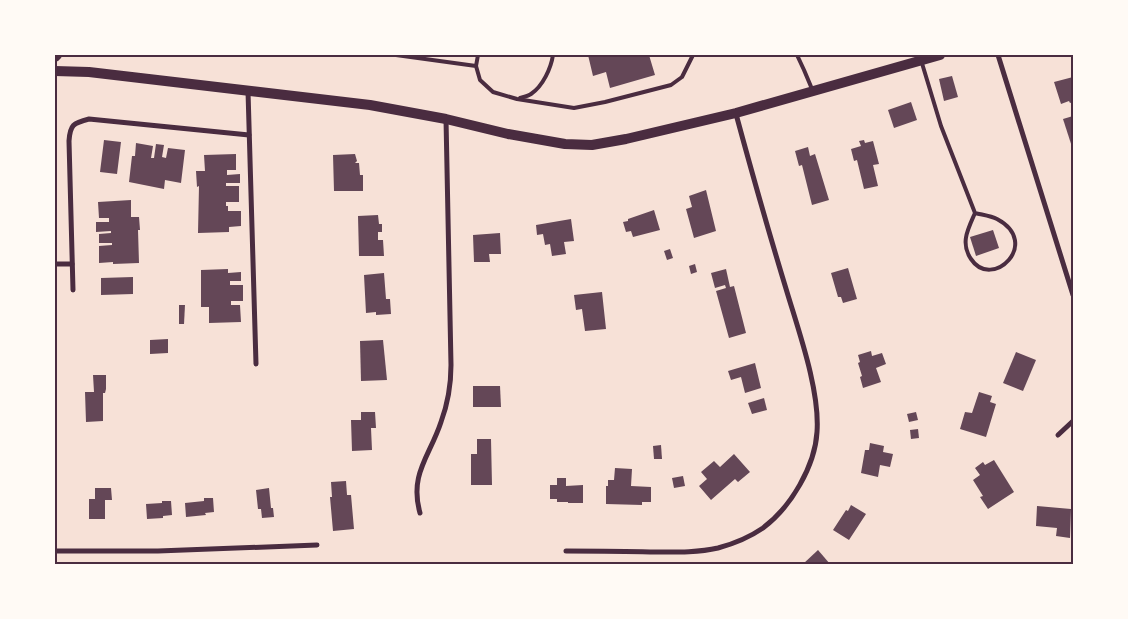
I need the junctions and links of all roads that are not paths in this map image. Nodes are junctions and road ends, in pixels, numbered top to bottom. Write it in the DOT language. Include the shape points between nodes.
graph roads {
  1 [pos="396,55"];
  2 [pos="478,55"];
  3 [pos="553,55"];
  4 [pos="693,55"];
  5 [pos="796,55"];
  6 [pos="940,55"];
  7 [pos="998,55"];
  8 [pos="921,60"];
  9 [pos="476,66"];
  10 [pos="55,72"];
  11 [pos="248,90"];
  12 [pos="813,92"];
  13 [pos="517,99"];
  14 [pos="736,113"];
  15 [pos="446,119"];
  16 [pos="248,135"];
  17 [pos="975,213"];
  18 [pos="55,264"];
  19 [pos="72,264"];
  20 [pos="73,290"];
  21 [pos="1073,295"];
  22 [pos="256,364"];
  23 [pos="1073,421"];
  24 [pos="1058,435"];
  25 [pos="420,513"];
  26 [pos="317,545"];
  27 [pos="55,551"];
  28 [pos="566,551"];
  1 -- 9 [label="lane"];
  2 -- 9 [label="lane"];
  3 -- 13 [label="lane" via="544,80 532,93"];
  4 -- 13 [label="lane" via="682,77 671,85 614,100 574,108"];
  5 -- 12 [label="lane"];
  6 -- 8 [label="main road"];
  7 -- 21 [label="street"];
  8 -- 12 [label="main road"];
  8 -- 17 [label="lane" via="941,126"];
  9 -- 13 [label="lane" via="480,80 493,92"];
  10 -- 11 [label="main road" via="89,72"];
  11 -- 15 [label="main road" via="370,105"];
  11 -- 16 [label="street"];
  12 -- 14 [label="main road"];
  14 -- 15 [label="main road" via="592,145 508,134"];
  14 -- 28 [label="street" via="799,333 817,408 815,449 810,467 776,516 747,537 717,548 682,552"];
  15 -- 25 [label="street" via="452,365 450,391 441,424 421,467 417,501"];
  16 -- 19 [label="street" via="89,119 76,122 70,130 69,141"];
  16 -- 22 [label="street"];
  17 -- 17 [label="lane" via="966,233 966,251 977,267 986,270 1004,265 1012,258 1016,244 1010,228 995,218"];
  18 -- 19 [label="street"];
  19 -- 20 [label="street"];
  23 -- 24 [label="street"];
  26 -- 27 [label="street"];
}
